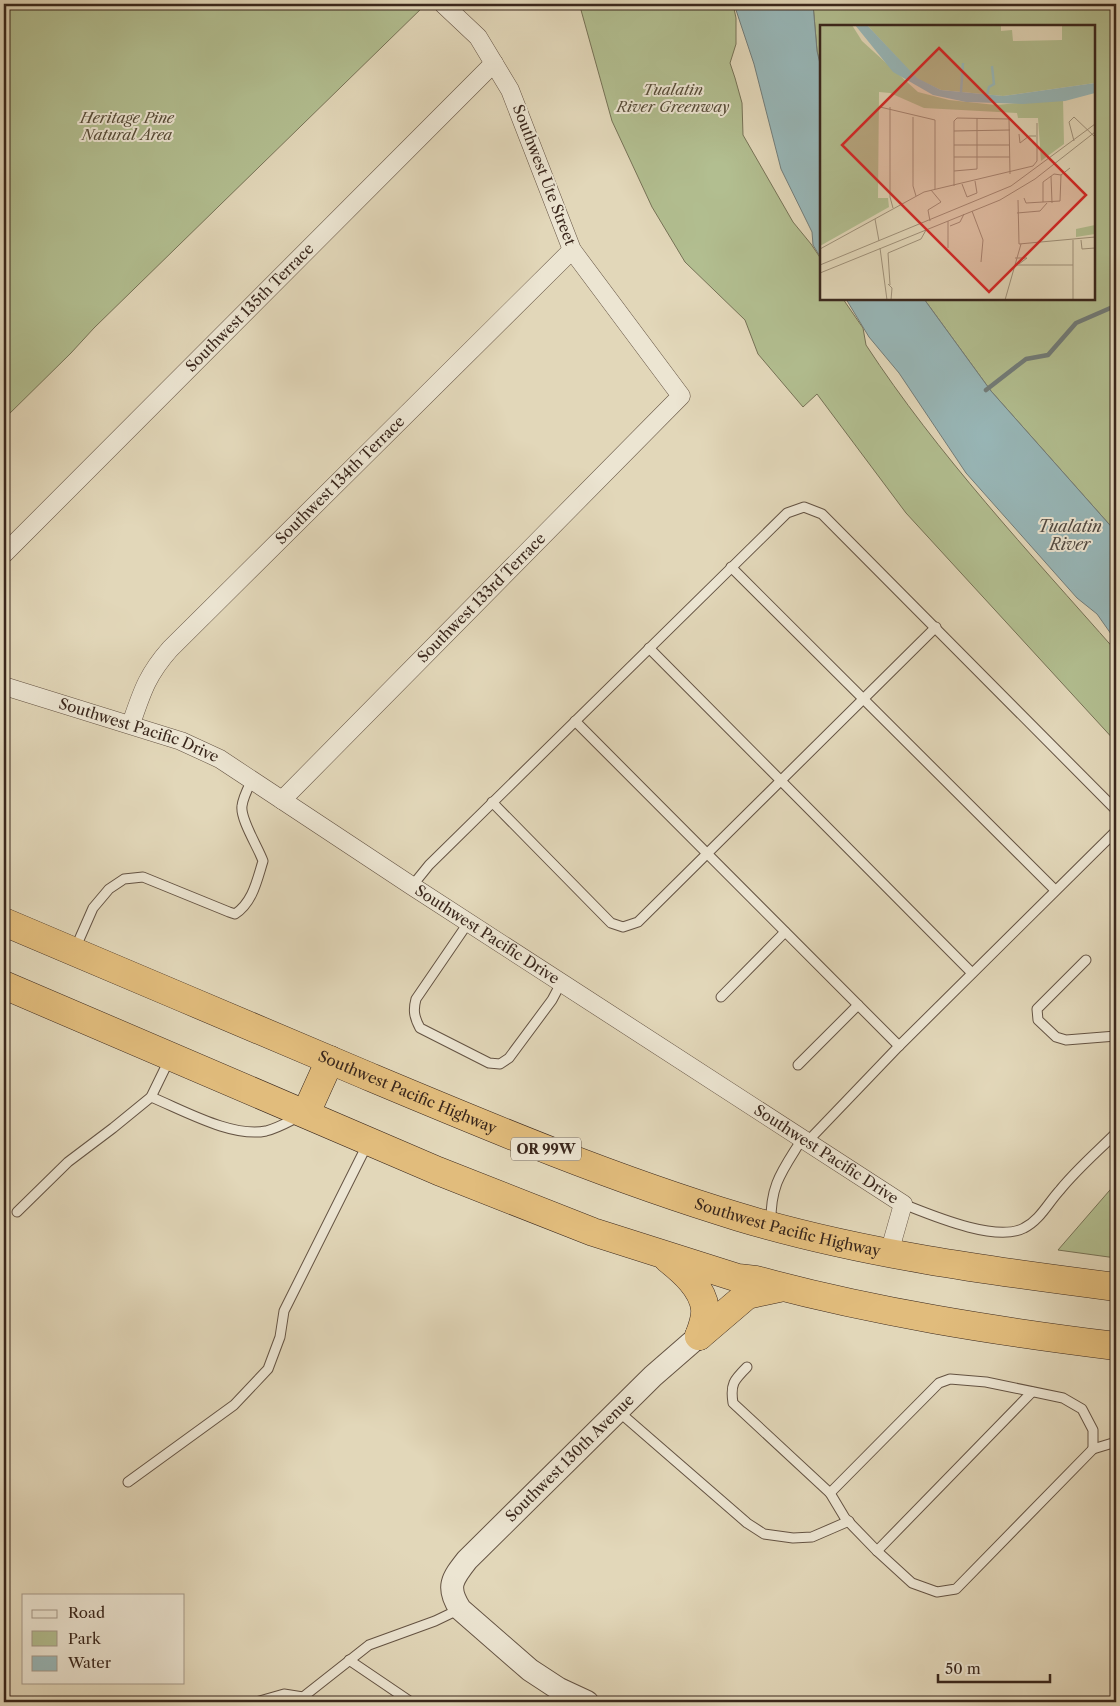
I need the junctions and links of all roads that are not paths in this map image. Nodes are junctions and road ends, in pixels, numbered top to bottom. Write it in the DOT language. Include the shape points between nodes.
graph roads {
  1 [pos="443,4"];
  2 [pos="494,63"];
  3 [pos="572,250"];
  4 [pos="681,396"];
  5 [pos="4,554"];
  6 [pos="731,567"];
  7 [pos="936,627"];
  8 [pos="649,648"];
  9 [pos="4,686"];
  10 [pos="863,698"];
  11 [pos="575,721"];
  12 [pos="131,724"];
  13 [pos="252,780"];
  14 [pos="781,780"];
  15 [pos="282,800"];
  16 [pos="492,802"];
  17 [pos="1116,810"];
  18 [pos="1116,828"];
  19 [pos="707,854"];
  20 [pos="412,886"];
  21 [pos="1055,890"];
  22 [pos="4,922"];
  23 [pos="468,922"];
  24 [pos="785,932"];
  25 [pos="73,951"];
  26 [pos="1086,960"];
  27 [pos="972,974"];
  28 [pos="562,983"];
  29 [pos="4,985"];
  30 [pos="721,997"];
  31 [pos="858,1005"];
  32 [pos="1116,1036"];
  33 [pos="899,1046"];
  34 [pos="171,1056"];
  35 [pos="330,1060"];
  36 [pos="798,1065"];
  37 [pos="151,1097"];
  38 [pos="306,1113"];
  39 [pos="1116,1133"];
  40 [pos="369,1140"];
  41 [pos="804,1140"];
  42 [pos="903,1204"];
  43 [pos="17,1212"];
  44 [pos="772,1226"];
  45 [pos="889,1253"];
  46 [pos="660,1254"];
  47 [pos="1116,1287"];
  48 [pos="783,1288"];
  49 [pos="699,1336"];
  50 [pos="1116,1346"];
  51 [pos="747,1367"];
  52 [pos="1032,1392"];
  53 [pos="618,1410"];
  54 [pos="1116,1442"];
  55 [pos="1093,1449"];
  56 [pos="128,1482"];
  57 [pos="830,1493"];
  58 [pos="849,1521"];
  59 [pos="877,1551"];
  60 [pos="456,1599"];
  61 [pos="349,1660"];
  62 [pos="306,1700"];
  63 [pos="256,1702"];
  64 [pos="411,1702"];
  65 [pos="586,1702"];
  1 -- 2 [label="street, Southwest Ute Street" via="478,37"];
  2 -- 3 [label="street, Southwest Ute Street" via="510,90"];
  2 -- 5 [label="street, Southwest 135th Terrace"];
  3 -- 4 [label="street, Southwest Ute Street"];
  3 -- 12 [label="street, Southwest 134th Terrace" via="170,649 148,679"];
  4 -- 15 [label="street, Southwest 133rd Terrace"];
  6 -- 7 [label="lane" via="787,513 804,507 822,514"];
  6 -- 8 [label="lane"];
  6 -- 10 [label="lane"];
  7 -- 10 [label="lane"];
  7 -- 17 [label="lane"];
  8 -- 11 [label="lane"];
  8 -- 14 [label="lane"];
  9 -- 12 [label="street, Southwest Pacific Drive"];
  10 -- 14 [label="lane"];
  10 -- 21 [label="lane"];
  11 -- 16 [label="lane"];
  11 -- 19 [label="lane"];
  12 -- 13 [label="street, Southwest Pacific Drive" via="201,750"];
  13 -- 15 [label="street, Southwest Pacific Drive"];
  13 -- 25 [label="lane" via="241,807 263,861 250,900 242,910 236,914 229,912 143,877 124,879 109,889 93,908"];
  14 -- 19 [label="lane"];
  14 -- 27 [label="lane"];
  15 -- 20 [label="street, Southwest Pacific Drive"];
  16 -- 19 [label="lane" via="611,923 623,927 638,922"];
  16 -- 20 [label="lane"];
  18 -- 21 [label="lane"];
  19 -- 24 [label="lane"];
  20 -- 23 [label="street, Southwest Pacific Drive"];
  21 -- 27 [label="lane"];
  22 -- 25 [label="highway, Southwest Pacific Highway / OR 99W"];
  23 -- 28 [label="street, Southwest Pacific Drive"];
  23 -- 28 [label="lane" via="416,999 415,1019 420,1028 489,1063 500,1064 509,1058"];
  24 -- 30 [label="lane"];
  24 -- 31 [label="lane"];
  25 -- 35 [label="highway, Southwest Pacific Highway / OR 99W"];
  26 -- 32 [label="lane" via="1037,1009 1038,1020 1056,1037 1066,1040"];
  27 -- 33 [label="lane"];
  28 -- 41 [label="street, Southwest Pacific Drive"];
  29 -- 34 [label="highway"];
  31 -- 33 [label="lane"];
  31 -- 36 [label="lane"];
  33 -- 41 [label="lane"];
  34 -- 37 [label="lane"];
  34 -- 38 [label="highway"];
  35 -- 38 [label="highway"];
  35 -- 44 [label="highway, Southwest Pacific Highway / OR 99W" via="579,1163"];
  37 -- 38 [label="lane" via="234,1131 266,1131"];
  37 -- 43 [label="lane" via="68,1162"];
  38 -- 40 [label="highway"];
  39 -- 42 [label="lane" via="1060,1189 1034,1222 1023,1229 999,1233 982,1230"];
  40 -- 46 [label="highway" via="438,1171"];
  40 -- 56 [label="lane" via="284,1312 280,1337 268,1369 234,1405"];
  41 -- 42 [label="street, Southwest Pacific Drive"];
  41 -- 44 [label="lane" via="778,1178 771,1206"];
  42 -- 45 [label="street, Southwest Pacific Drive"];
  44 -- 45 [label="highway, Southwest Pacific Highway / OR 99W"];
  45 -- 47 [label="highway, Southwest Pacific Highway / OR 99W"];
  46 -- 48 [label="highway"];
  46 -- 49 [label="highway" via="682,1270 701,1295 705,1309"];
  48 -- 49 [label="highway" via="747,1295"];
  48 -- 50 [label="highway" via="935,1320"];
  49 -- 53 [label="street, Southwest 130th Avenue"];
  51 -- 57 [label="lane" via="731,1389 733,1403"];
  52 -- 55 [label="lane" via="1062,1398 1082,1409 1093,1430"];
  52 -- 57 [label="lane" via="986,1382 950,1379 939,1383"];
  52 -- 59 [label="lane"];
  53 -- 58 [label="lane" via="747,1523 764,1534 812,1537"];
  53 -- 60 [label="street, Southwest 130th Avenue" via="467,1560 452,1580"];
  54 -- 55 [label="lane"];
  55 -- 59 [label="lane" via="956,1589 937,1592 912,1583"];
  57 -- 58 [label="lane"];
  58 -- 59 [label="lane"];
  60 -- 61 [label="lane" via="435,1621 369,1645"];
  60 -- 65 [label="street" via="530,1670"];
  61 -- 62 [label="lane"];
  61 -- 64 [label="lane"];
  62 -- 63 [label="lane" via="284,1694"];
}
